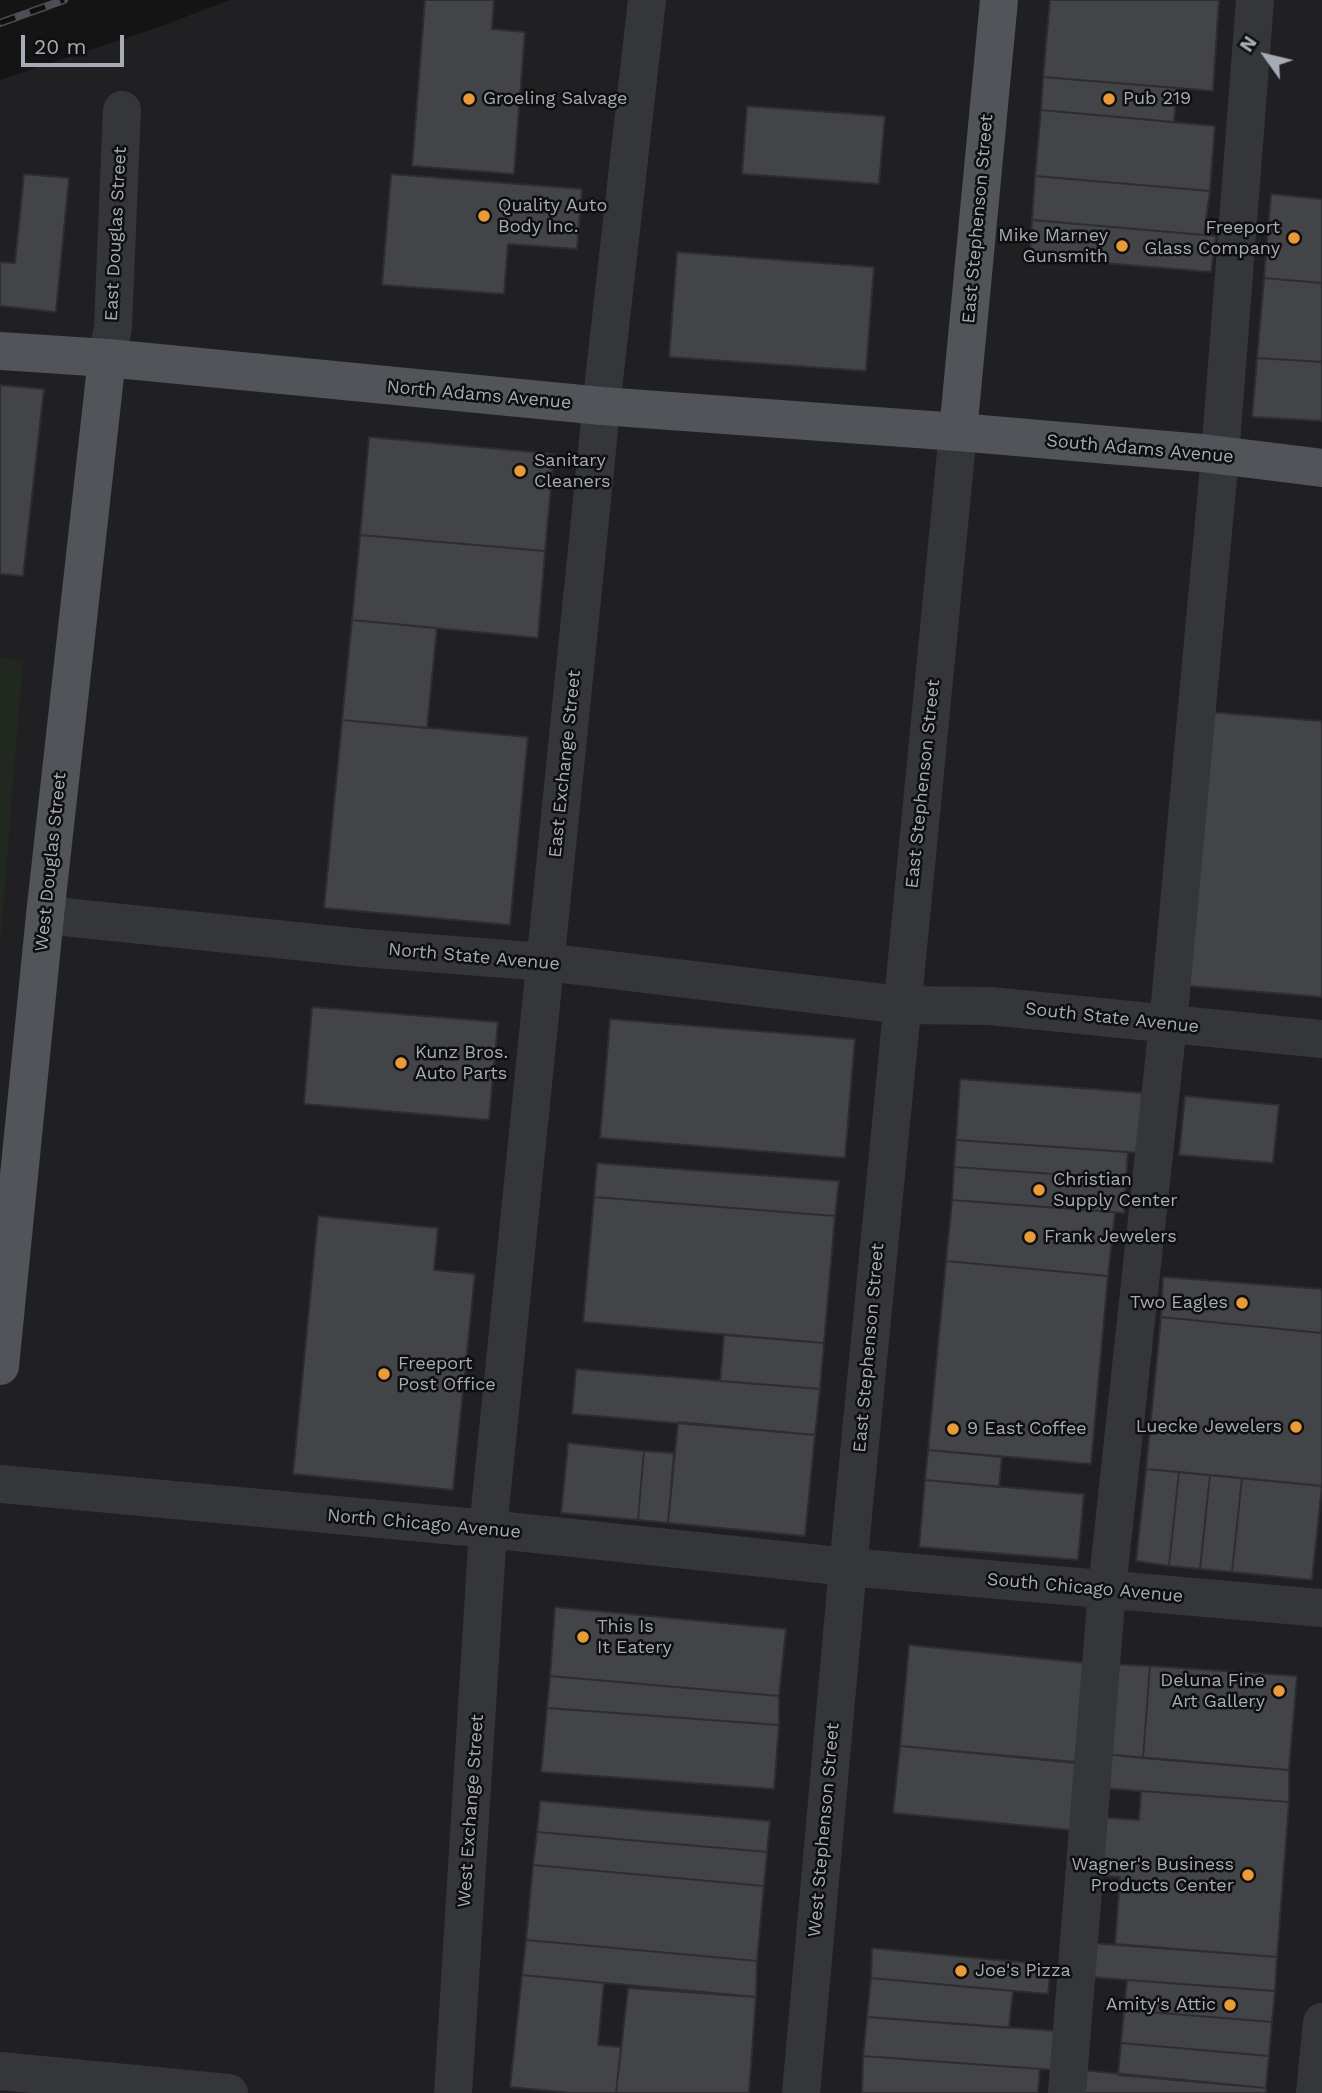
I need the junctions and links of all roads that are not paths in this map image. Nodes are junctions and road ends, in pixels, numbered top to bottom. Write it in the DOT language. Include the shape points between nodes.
graph roads {
  1 [pos="647,0"];
  2 [pos="999,0"];
  3 [pos="1255,0"];
  4 [pos="122,110"];
  5 [pos="0,351"];
  6 [pos="107,358"];
  7 [pos="601,407"];
  8 [pos="958,432"];
  9 [pos="1220,456"];
  10 [pos="1322,467"];
  11 [pos="45,915"];
  12 [pos="545,962"];
  13 [pos="902,1005"];
  14 [pos="1168,1024"];
  15 [pos="1322,1039"];
  16 [pos="0,1366"];
  17 [pos="0,1484"];
  18 [pos="488,1529"];
  19 [pos="848,1567"];
  20 [pos="1107,1589"];
  21 [pos="1322,1608"];
  22 [pos="1322,2022"];
  23 [pos="0,2071"];
  24 [pos="229,2093"];
  25 [pos="453,2093"];
  26 [pos="801,2093"];
  27 [pos="1067,2093"];
  28 [pos="1315,2093"];
  1 -- 7 [label="street, East Exchange Street"];
  2 -- 8 [label="main road, East Stephenson Street"];
  3 -- 9 [label="street"];
  4 -- 6 [label="street, East Douglas Street" via="113,327"];
  5 -- 6 [label="main road, North Adams Avenue"];
  6 -- 7 [label="main road, North Adams Avenue"];
  6 -- 11 [label="main road, West Douglas Street"];
  7 -- 8 [label="main road, North Adams Avenue"];
  7 -- 12 [label="street, East Exchange Street"];
  8 -- 9 [label="main road, South Adams Avenue"];
  8 -- 13 [label="street, East Stephenson Street"];
  9 -- 10 [label="main road, South Adams Avenue"];
  9 -- 14 [label="street"];
  11 -- 12 [label="street, North State Avenue"];
  11 -- 16 [label="main road, West Douglas Street"];
  12 -- 13 [label="street, North State Avenue"];
  12 -- 18 [label="street, East Exchange Street"];
  13 -- 14 [label="street, South State Avenue" via="990,1006"];
  13 -- 19 [label="street, East Stephenson Street"];
  14 -- 15 [label="street, South State Avenue"];
  14 -- 20 [label="street"];
  17 -- 18 [label="street, North Chicago Avenue"];
  18 -- 19 [label="street, North Chicago Avenue"];
  18 -- 25 [label="street, West Exchange Street"];
  19 -- 20 [label="street, South Chicago Avenue"];
  19 -- 26 [label="street, West Stephenson Street"];
  20 -- 21 [label="street, South Chicago Avenue"];
  20 -- 27 [label="street"];
  22 -- 28 [label="street"];
  23 -- 24 [label="street"];
}
